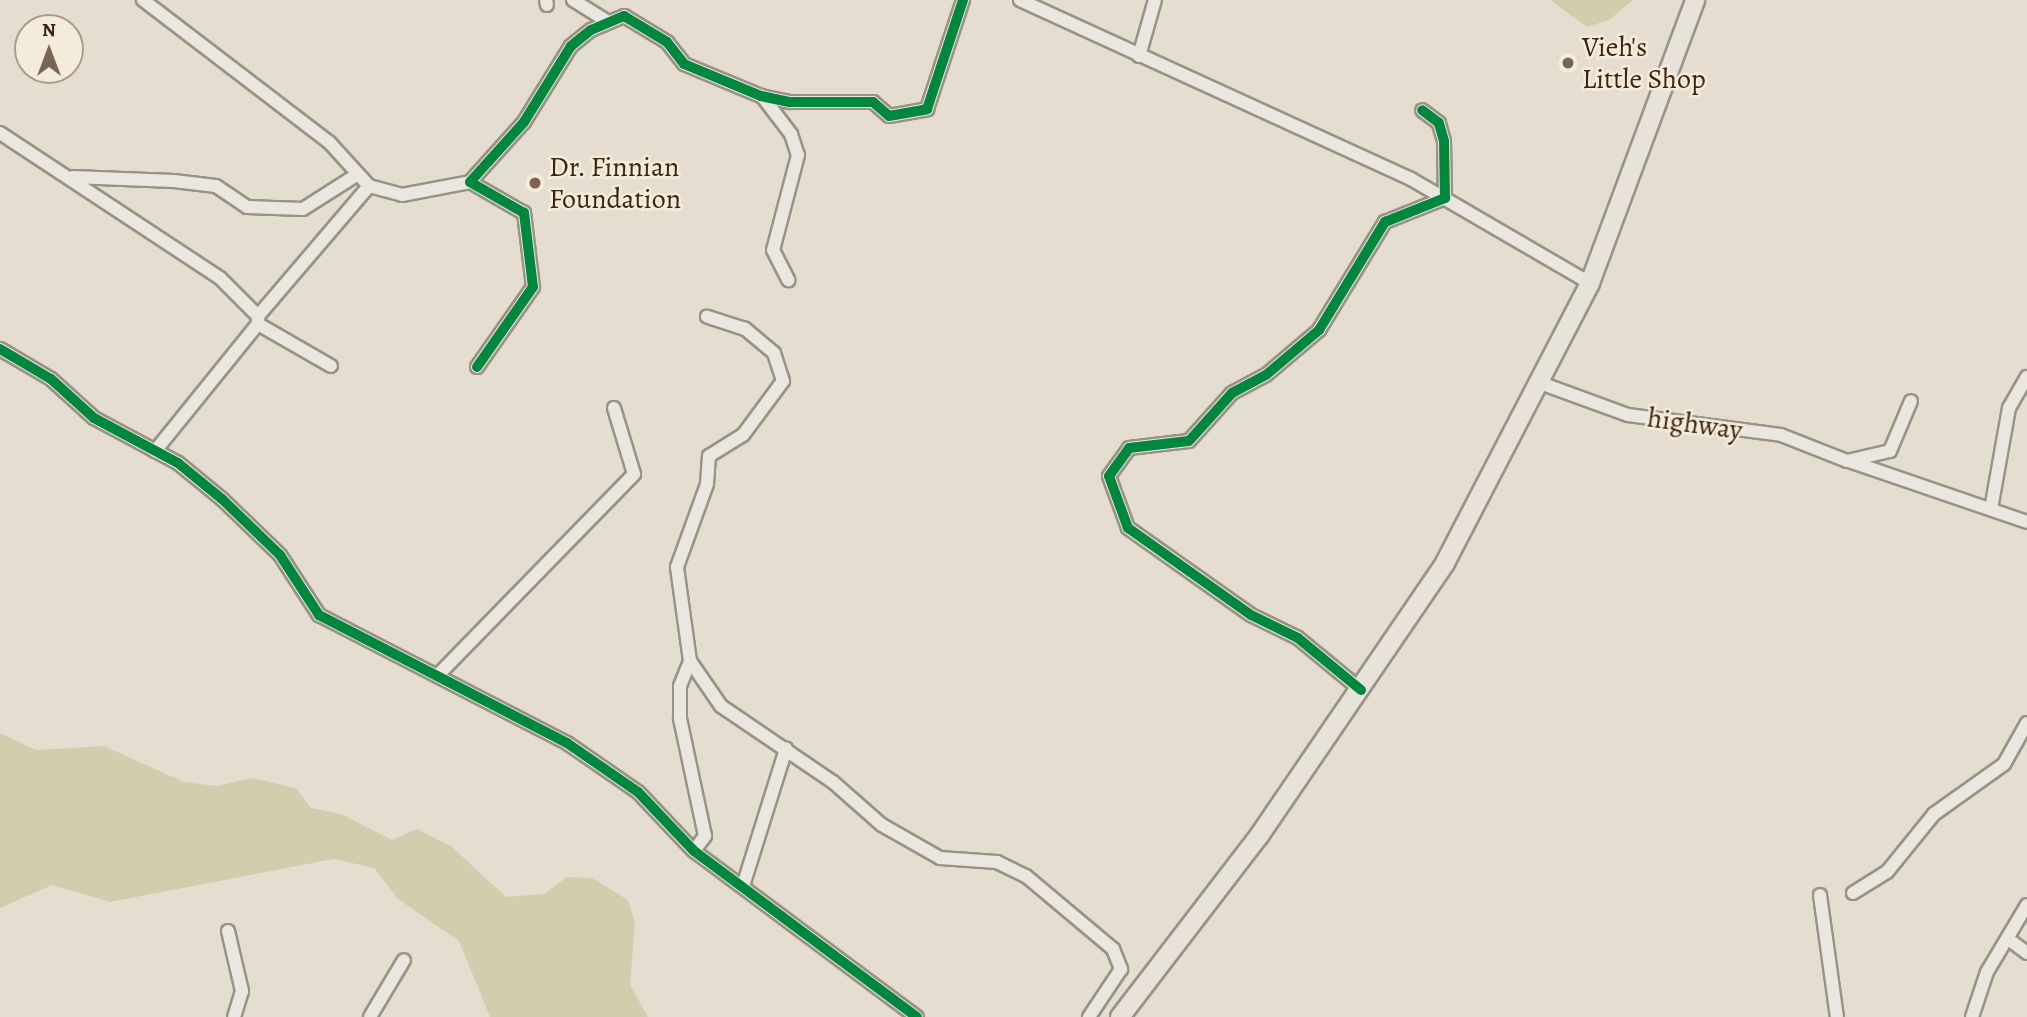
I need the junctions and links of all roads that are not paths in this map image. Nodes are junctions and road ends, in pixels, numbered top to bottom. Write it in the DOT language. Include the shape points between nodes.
graph roads {
  1 [pos="143,0"];
  2 [pos="573,0"];
  3 [pos="963,0"];
  4 [pos="1020,0"];
  5 [pos="1155,0"];
  6 [pos="1695,0"];
  7 [pos="606,21"];
  8 [pos="1139,56"];
  9 [pos="761,96"];
  10 [pos="1422,110"];
  11 [pos="0,133"];
  12 [pos="358,174"];
  13 [pos="72,177"];
  14 [pos="470,182"];
  15 [pos="369,186"];
  16 [pos="1445,198"];
  17 [pos="788,280"];
  18 [pos="1590,283"];
  19 [pos="707,317"];
  20 [pos="258,320"];
  21 [pos="0,349"];
  22 [pos="331,366"];
  23 [pos="477,367"];
  24 [pos="2027,377"];
  25 [pos="1543,384"];
  26 [pos="1911,401"];
  27 [pos="614,408"];
  28 [pos="155,451"];
  29 [pos="1847,461"];
  30 [pos="1991,509"];
  31 [pos="2027,522"];
  32 [pos="690,661"];
  33 [pos="440,673"];
  34 [pos="1361,690"];
  35 [pos="2027,723"];
  36 [pos="786,749"];
  37 [pos="694,851"];
  38 [pos="743,886"];
  39 [pos="1853,893"];
  40 [pos="1820,895"];
  41 [pos="2027,905"];
  42 [pos="229,931"];
  43 [pos="2027,940"];
  44 [pos="2011,941"];
  45 [pos="2027,953"];
  46 [pos="404,960"];
  47 [pos="234,1017"];
  48 [pos="370,1017"];
  49 [pos="917,1017"];
  50 [pos="1089,1017"];
  51 [pos="1120,1017"];
  52 [pos="1837,1017"];
  53 [pos="1972,1017"];
  1 -- 12 [label="street" via="329,142"];
  2 -- 7 [label="street"];
  3 -- 9 [label="street" via="927,109 889,116 873,102 790,102"];
  4 -- 8 [label="street"];
  5 -- 8 [label="street"];
  6 -- 18 [label="main road"];
  7 -- 9 [label="street" via="624,16 667,42 684,64"];
  7 -- 14 [label="street" via="571,46 524,122"];
  8 -- 16 [label="street"];
  9 -- 17 [label="street" via="791,134 798,155 773,250"];
  10 -- 16 [label="street" via="1439,123 1444,141"];
  11 -- 13 [label="street"];
  12 -- 13 [label="street" via="303,209 247,207 216,187 174,181"];
  12 -- 15 [label="street"];
  13 -- 20 [label="street" via="220,278"];
  14 -- 15 [label="street" via="402,195"];
  14 -- 23 [label="street" via="524,213 533,287"];
  15 -- 20 [label="street"];
  16 -- 18 [label="street"];
  16 -- 34 [label="street" via="1385,222 1319,330 1266,375 1232,393 1189,442 1129,448 1109,476 1128,528 1251,615 1298,638"];
  18 -- 25 [label="main road"];
  19 -- 32 [label="street" via="745,329 774,353 782,381 743,435 709,456 708,484 677,567"];
  20 -- 22 [label="street"];
  20 -- 28 [label="street"];
  21 -- 28 [label="street" via="51,380 93,418"];
  24 -- 30 [label="street" via="2009,408"];
  25 -- 29 [label="street, highway" via="1628,415 1781,435"];
  25 -- 34 [label="main road" via="1445,563"];
  26 -- 29 [label="street" via="1890,451"];
  27 -- 33 [label="street" via="634,474"];
  28 -- 33 [label="street" via="222,499 280,555 319,615"];
  29 -- 30 [label="street, highway"];
  30 -- 31 [label="street, highway"];
  32 -- 36 [label="street" via="721,706"];
  32 -- 37 [label="street" via="680,686 680,718 705,836"];
  33 -- 37 [label="street" via="566,743 638,792"];
  34 -- 51 [label="main road"];
  35 -- 39 [label="street" via="2004,764 1934,814 1887,872"];
  36 -- 38 [label="street"];
  36 -- 50 [label="street" via="920,848 940,858 997,862 1026,876 1113,949 1121,969"];
  37 -- 38 [label="street"];
  38 -- 49 [label="street"];
  40 -- 52 [label="street"];
  41 -- 44 [label="street"];
  42 -- 47 [label="street" via="242,991"];
  43 -- 44 [label="street"];
  44 -- 45 [label="street"];
  44 -- 53 [label="street" via="1987,972"];
  46 -- 48 [label="street"];
}
